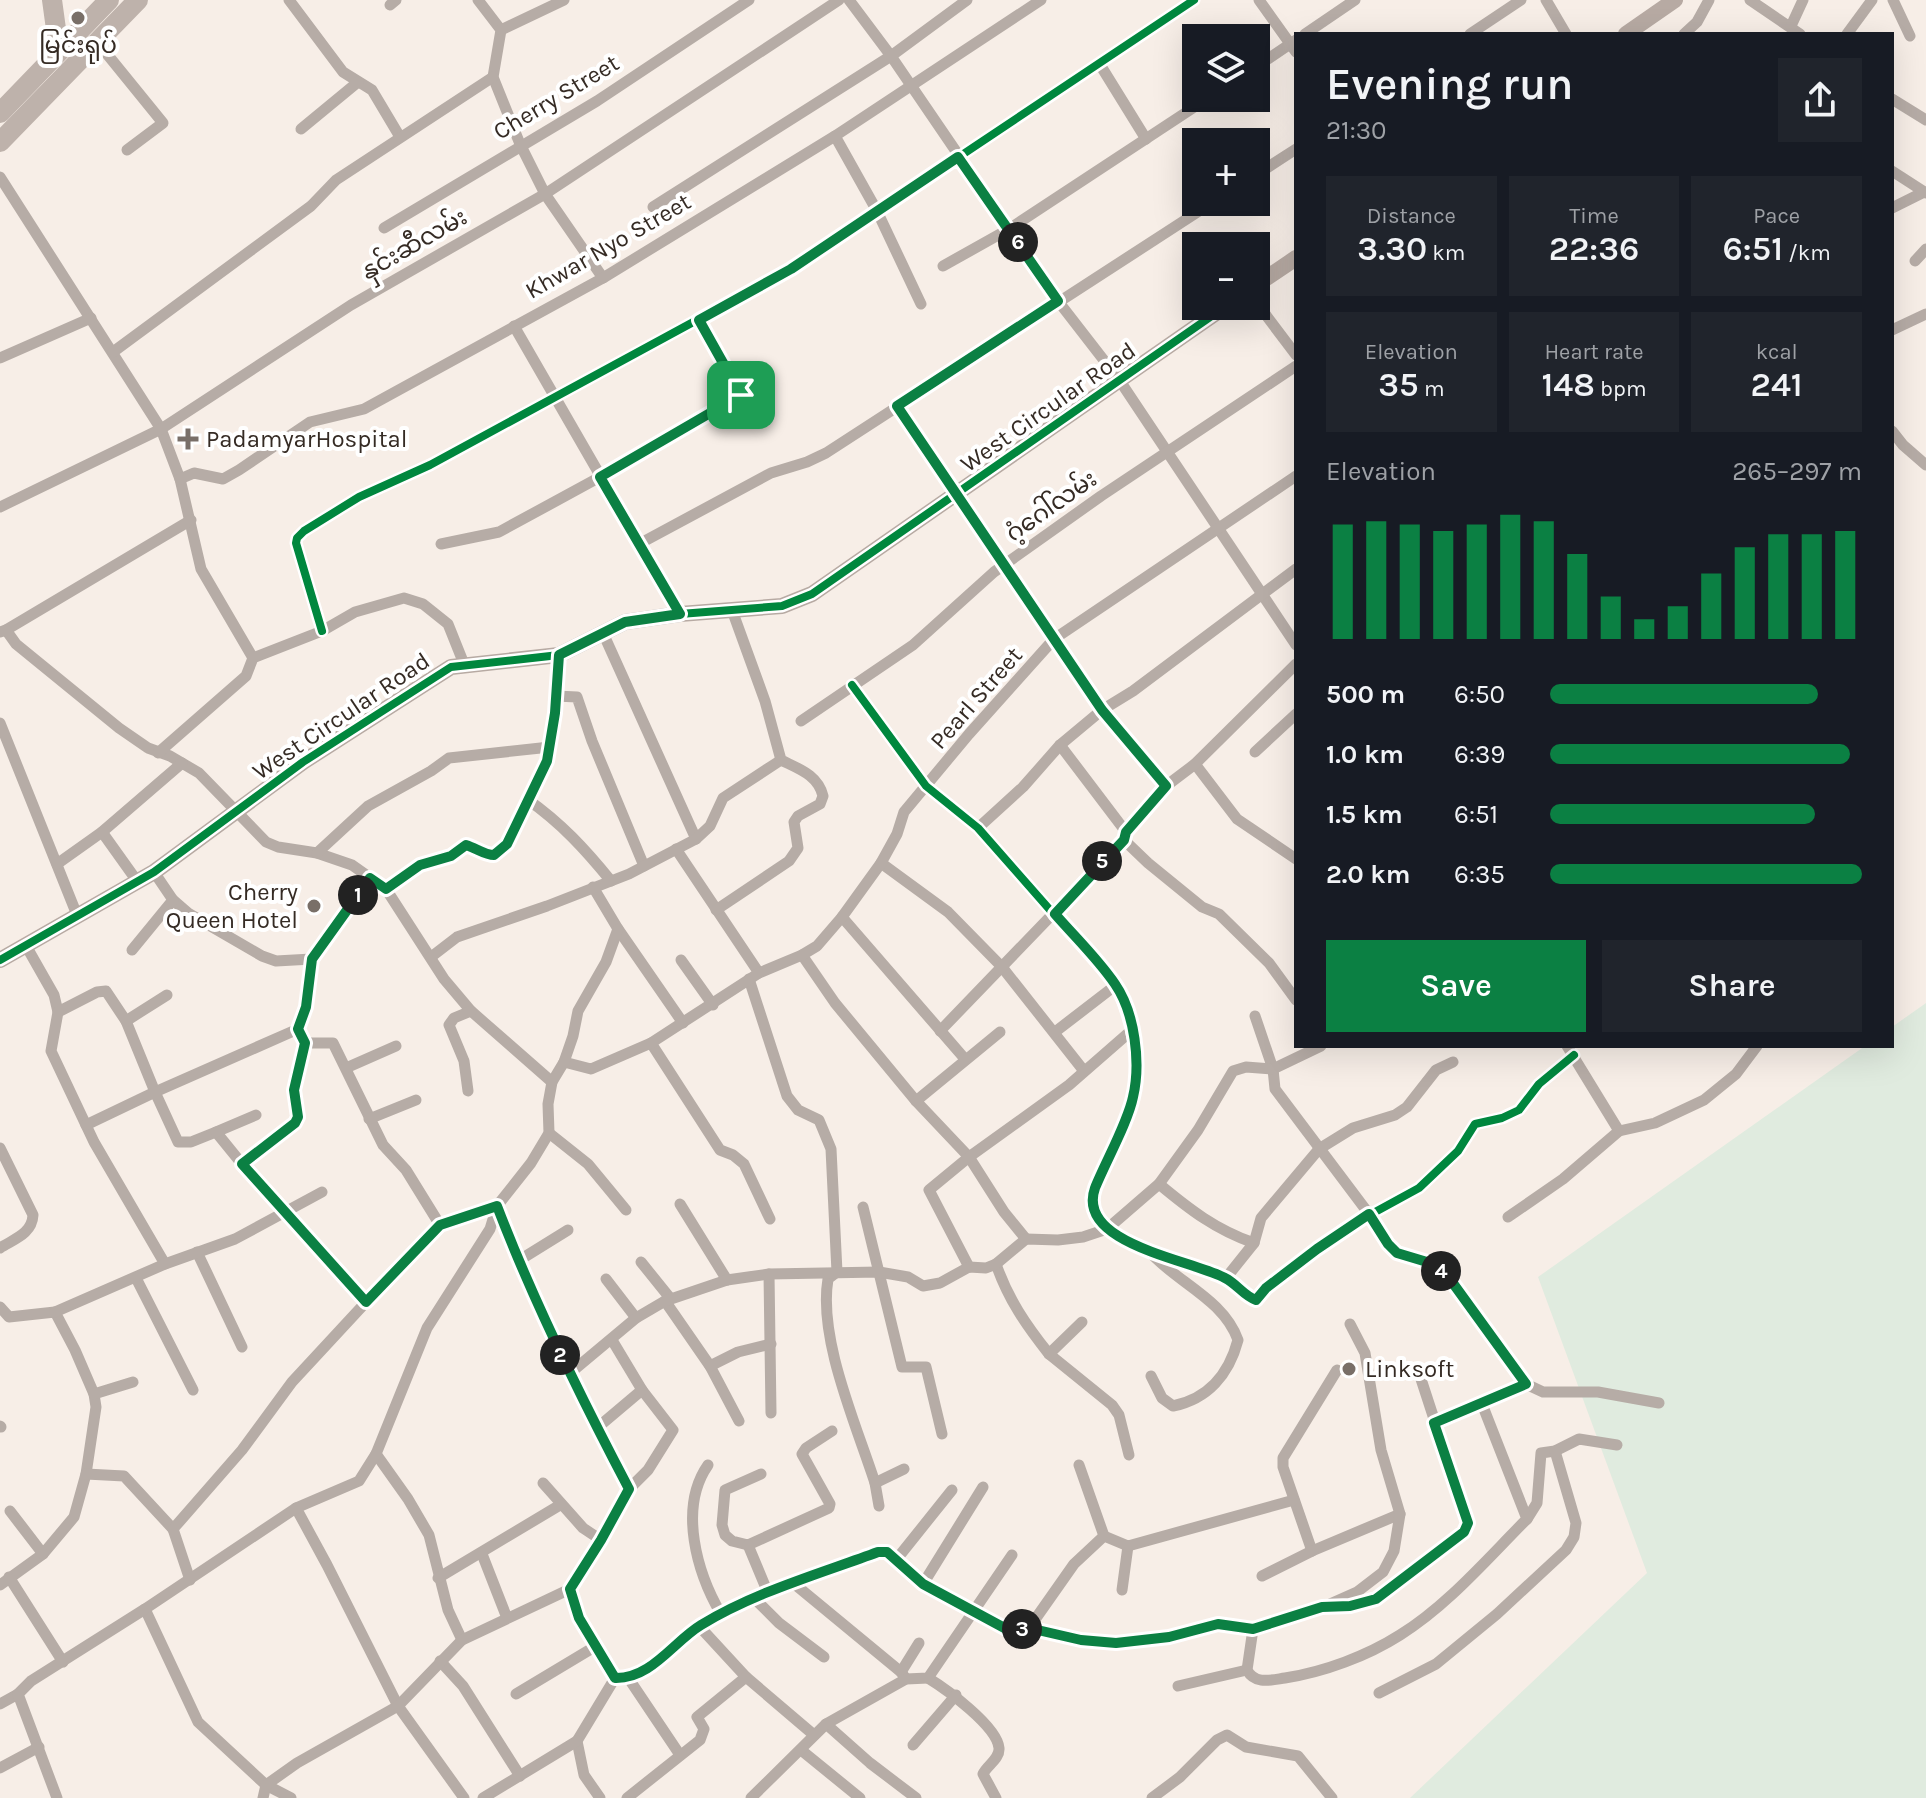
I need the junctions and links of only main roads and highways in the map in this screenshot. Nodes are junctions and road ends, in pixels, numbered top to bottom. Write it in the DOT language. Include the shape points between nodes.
graph roads {
  1 [pos="52,0"];
  2 [pos="109,0"];
  3 [pos="128,3"];
  4 [pos="59,51"];
  5 [pos="0,113"];
  6 [pos="0,142"];
  1 -- 4 [label="highway"];
  2 -- 4 [label="highway"];
  3 -- 6 [label="highway" via="98,43"];
  4 -- 5 [label="highway"];
}
